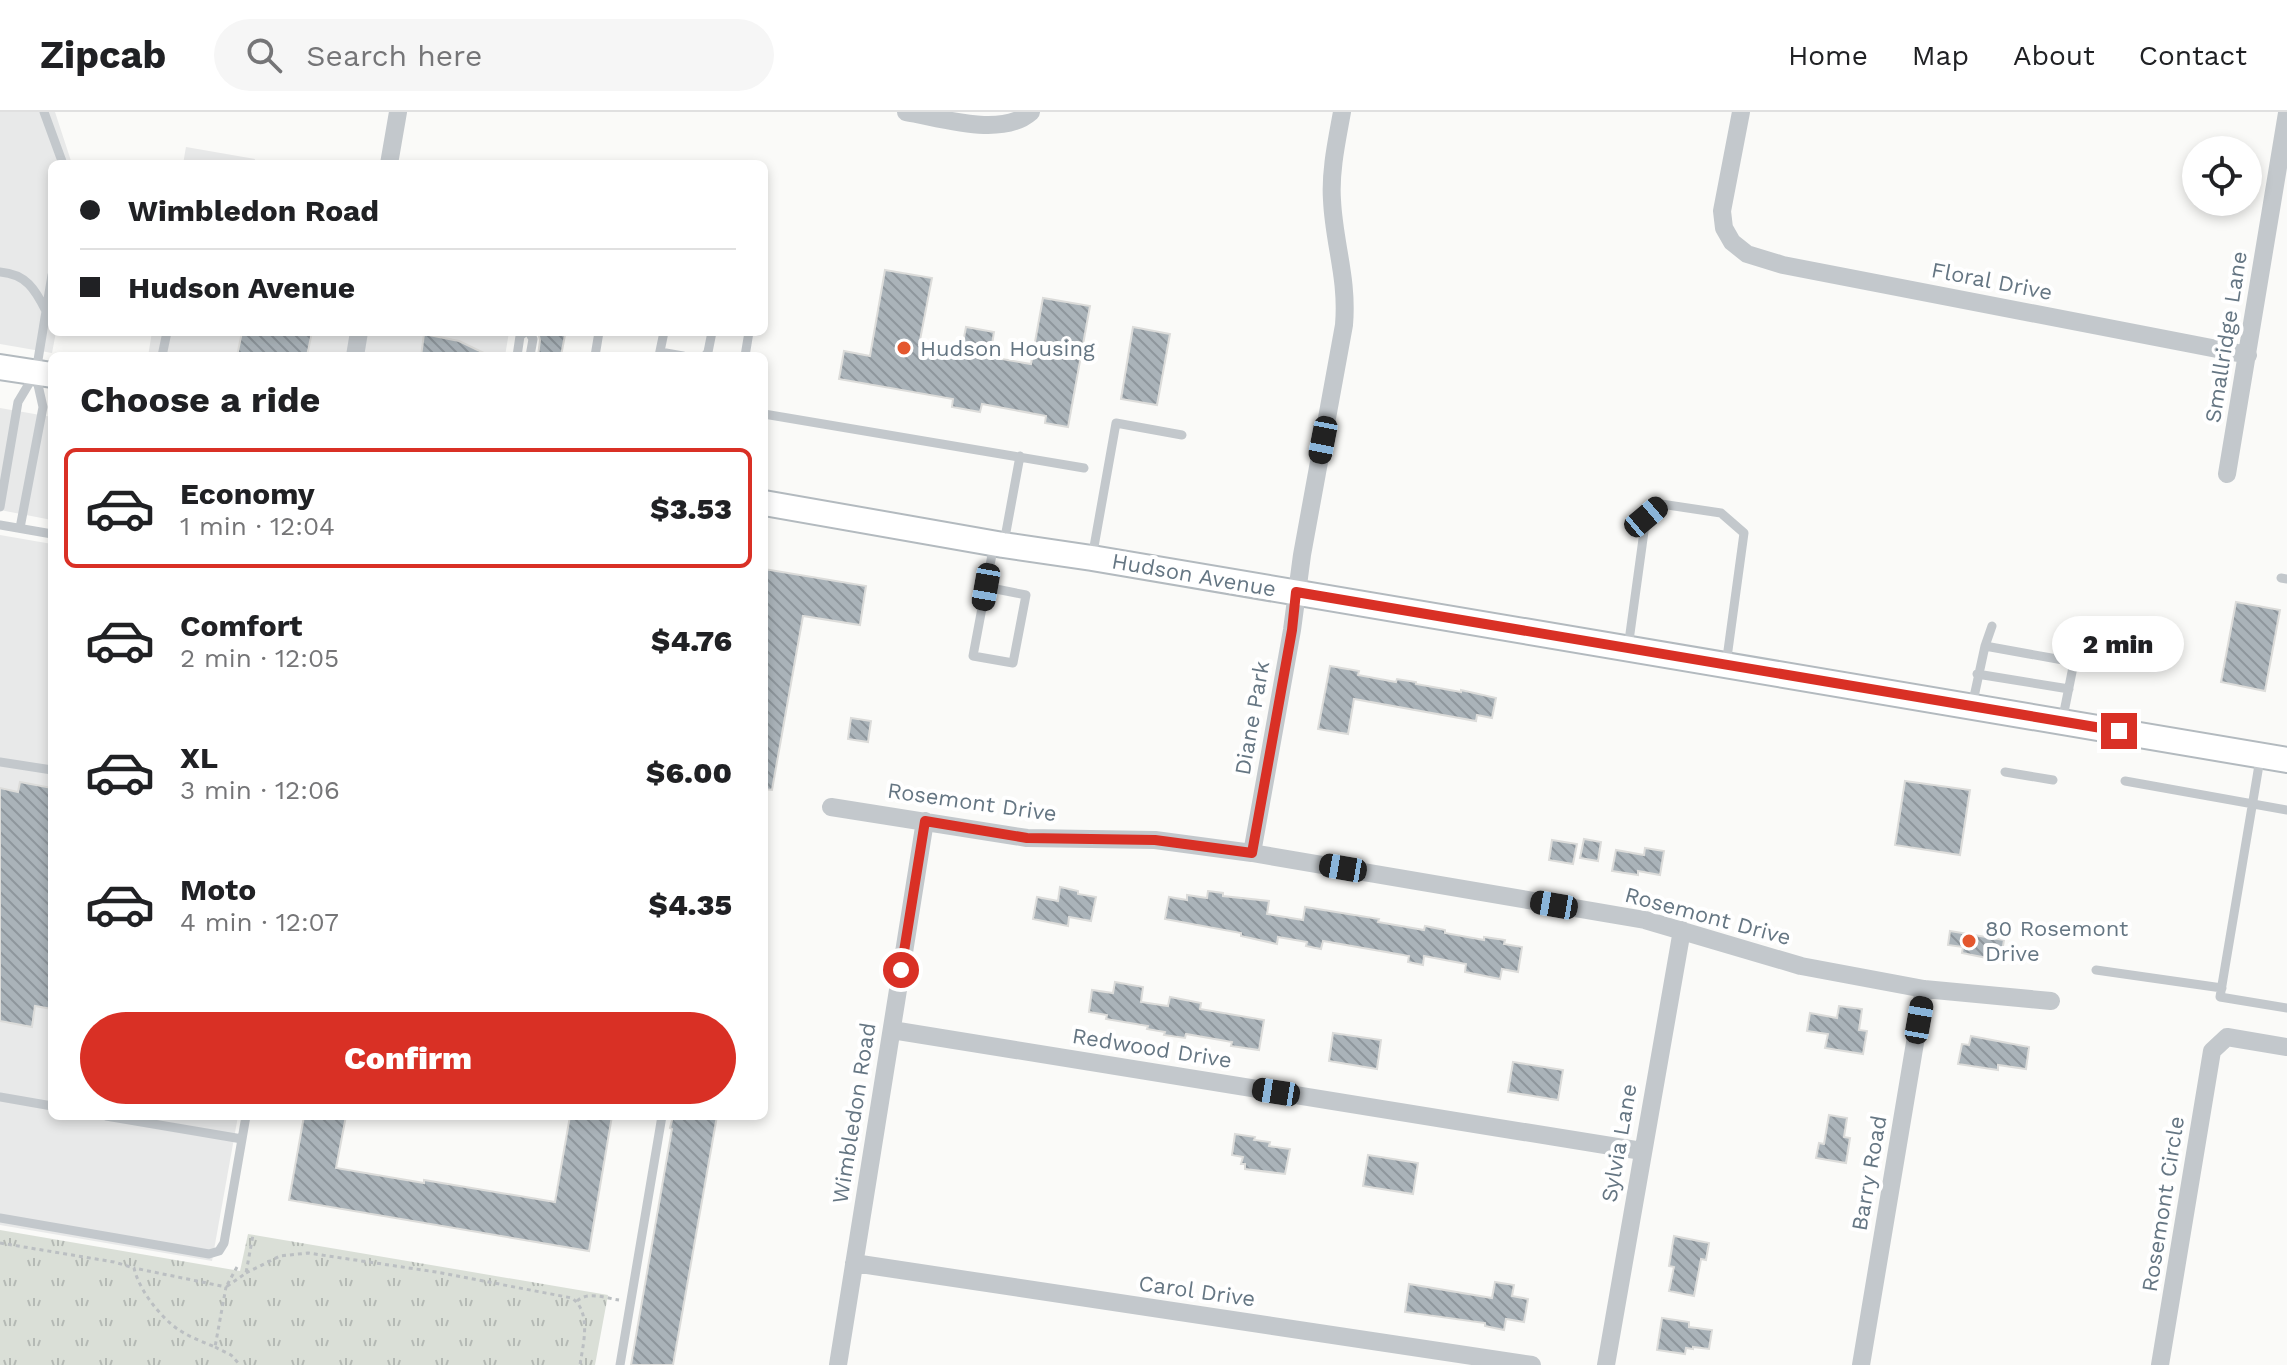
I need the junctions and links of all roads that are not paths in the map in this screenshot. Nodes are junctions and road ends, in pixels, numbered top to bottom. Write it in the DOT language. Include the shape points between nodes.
graph roads {
  1 [pos="44,112"];
  2 [pos="398,112"];
  3 [pos="906,112"];
  4 [pos="1031,112"];
  5 [pos="1342,112"];
  6 [pos="1741,112"];
  7 [pos="2267,112"];
  8 [pos="2287,114"];
  9 [pos="62,160"];
  10 [pos="390,160"];
  11 [pos="0,272"];
  12 [pos="48,299"];
  13 [pos="46,311"];
  14 [pos="2248,355"];
  15 [pos="0,367"];
  16 [pos="44,374"];
  17 [pos="768,415"];
  18 [pos="1182,435"];
  19 [pos="1020,456"];
  20 [pos="1084,468"];
  21 [pos="2227,474"];
  22 [pos="768,504"];
  23 [pos="0,507"];
  24 [pos="0,525"];
  25 [pos="20,528"];
  26 [pos="48,533"];
  27 [pos="998,544"];
  28 [pos="1092,558"];
  29 [pos="986,587"];
  30 [pos="1296,592"];
  31 [pos="1992,626"];
  32 [pos="2079,637"];
  33 [pos="1985,646"];
  34 [pos="1628,648"];
  35 [pos="2074,662"];
  36 [pos="1726,665"];
  37 [pos="1977,674"];
  38 [pos="2069,689"];
  39 [pos="1971,706"];
  40 [pos="2062,722"];
  41 [pos="2261,755"];
  42 [pos="2287,760"];
  43 [pos="0,762"];
  44 [pos="48,769"];
  45 [pos="2005,772"];
  46 [pos="2053,780"];
  47 [pos="2125,781"];
  48 [pos="2253,803"];
  49 [pos="831,807"];
  50 [pos="2287,810"];
  51 [pos="925,821"];
  52 [pos="1252,853"];
  53 [pos="1682,930"];
  54 [pos="2096,970"];
  55 [pos="2222,988"];
  56 [pos="1924,989"];
  57 [pos="2051,1001"];
  58 [pos="2287,1008"];
  59 [pos="892,1030"];
  60 [pos="2287,1047"];
  61 [pos="0,1097"];
  62 [pos="48,1105"];
  63 [pos="130,1120"];
  64 [pos="245,1120"];
  65 [pos="661,1120"];
  66 [pos="242,1139"];
  67 [pos="1642,1151"];
  68 [pos="0,1218"];
  69 [pos="854,1263"];
  70 [pos="620,1365"];
  71 [pos="838,1365"];
  72 [pos="1532,1365"];
  73 [pos="1606,1365"];
  74 [pos="1861,1365"];
  75 [pos="2160,1365"];
  1 -- 9 [label="lane"];
  2 -- 10 [label="street"];
  3 -- 4 [label="street" via="1001,126"];
  5 -- 30 [label="street, Diane Park" via="1332,199 1344,276 1344,325"];
  6 -- 14 [label="street, Floral Drive" via="1722,211 1732,242 1747,254"];
  7 -- 8 [label="street"];
  8 -- 14 [label="street, Smallridge Lane"];
  11 -- 13 [label="lane" via="27,280"];
  12 -- 13 [label="lane"];
  13 -- 16 [label="lane"];
  14 -- 21 [label="street, Smallridge Lane"];
  15 -- 16 [label="main road"];
  16 -- 23 [label="lane" via="18,402"];
  16 -- 25 [label="lane" via="43,407"];
  17 -- 19 [label="lane"];
  18 -- 28 [label="lane" via="1116,423"];
  19 -- 20 [label="lane"];
  19 -- 27 [label="lane"];
  22 -- 27 [label="main road, Hudson Avenue"];
  24 -- 25 [label="lane"];
  25 -- 26 [label="lane"];
  27 -- 28 [label="main road, Hudson Avenue"];
  27 -- 29 [label="lane"];
  28 -- 30 [label="main road, Hudson Avenue"];
  29 -- 29 [label="lane" via="973,656 1013,663 1026,595"];
  30 -- 34 [label="main road, Hudson Avenue"];
  30 -- 52 [label="street, Diane Park"];
  31 -- 33 [label="lane"];
  32 -- 35 [label="lane"];
  33 -- 35 [label="lane"];
  33 -- 37 [label="lane"];
  34 -- 36 [label="main road, Hudson Avenue"];
  34 -- 36 [label="lane" via="1646,517 1661,504 1721,513 1744,533"];
  35 -- 38 [label="lane"];
  36 -- 39 [label="main road, Hudson Avenue"];
  37 -- 38 [label="lane"];
  37 -- 39 [label="lane"];
  38 -- 40 [label="lane"];
  39 -- 40 [label="main road, Hudson Avenue"];
  40 -- 41 [label="main road, Hudson Avenue"];
  41 -- 42 [label="main road, Hudson Avenue"];
  41 -- 48 [label="lane"];
  43 -- 44 [label="lane"];
  45 -- 46 [label="lane"];
  47 -- 48 [label="lane"];
  48 -- 50 [label="lane"];
  48 -- 55 [label="lane"];
  49 -- 51 [label="street, Rosemont Drive"];
  51 -- 52 [label="street, Rosemont Drive" via="1027,838 1155,840"];
  51 -- 59 [label="street, Wimbledon Road"];
  52 -- 53 [label="street, Rosemont Drive"];
  53 -- 56 [label="street, Rosemont Drive" via="1801,966"];
  53 -- 67 [label="street, Sylvia Lane"];
  54 -- 55 [label="lane"];
  55 -- 58 [label="lane" via="2220,997"];
  56 -- 57 [label="street, Rosemont Drive"];
  56 -- 74 [label="street, Barry Road"];
  59 -- 67 [label="street, Redwood Drive"];
  59 -- 69 [label="street, Wimbledon Road"];
  60 -- 75 [label="street, Rosemont Circle" via="2227,1037 2212,1051"];
  61 -- 62 [label="lane"];
  63 -- 66 [label="lane"];
  64 -- 66 [label="lane"];
  65 -- 70 [label="lane"];
  66 -- 68 [label="lane" via="219,1251 209,1254"];
  67 -- 73 [label="street, Sylvia Lane"];
  69 -- 71 [label="street, Wimbledon Road"];
  69 -- 72 [label="street, Carol Drive"];
}
